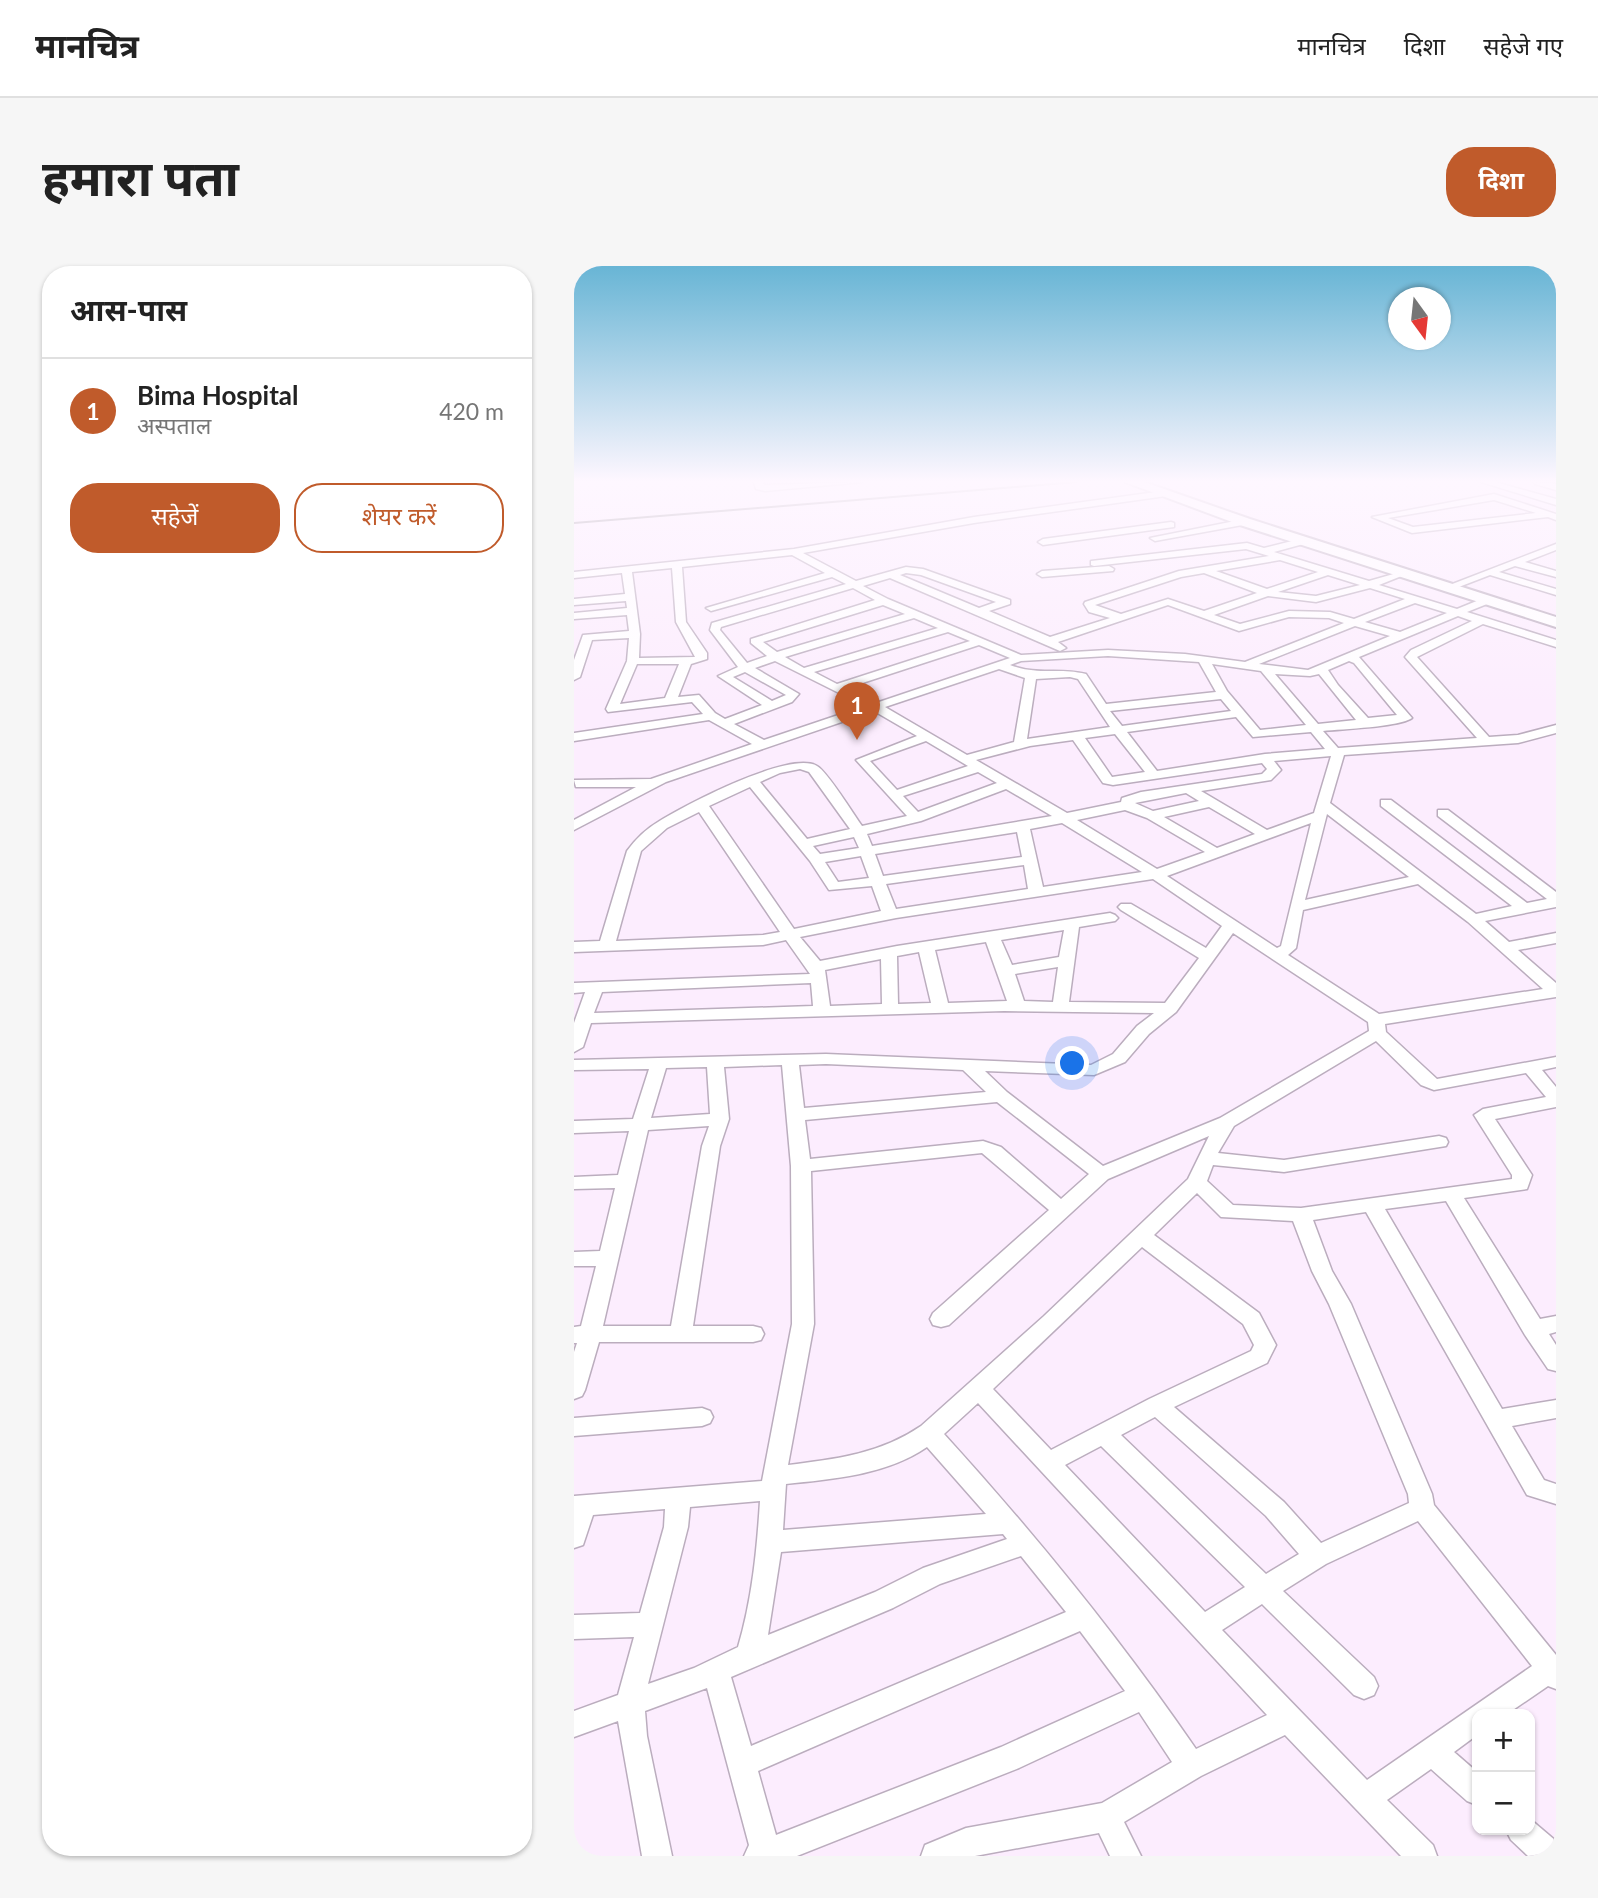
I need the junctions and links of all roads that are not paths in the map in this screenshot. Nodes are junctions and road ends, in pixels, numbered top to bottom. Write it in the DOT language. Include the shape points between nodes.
graph roads {
  1 [pos="756,556"];
  2 [pos="801,556"];
  3 [pos="1084,556"];
  4 [pos="1101,556"];
  5 [pos="1131,556"];
  6 [pos="1158,556"];
  7 [pos="1350,556"];
  8 [pos="1358,556"];
  9 [pos="1534,556"];
  10 [pos="1282,557"];
  11 [pos="1133,559"];
  12 [pos="1517,563"];
  13 [pos="677,565"];
  14 [pos="1202,568"];
  15 [pos="627,570"];
  16 [pos="1329,571"];
  17 [pos="1490,572"];
  18 [pos="1400,573"];
  19 [pos="832,574"];
  20 [pos="890,574"];
  21 [pos="1042,574"];
  22 [pos="1556,574"];
  23 [pos="574,575"];
  24 [pos="1370,584"];
  25 [pos="854,586"];
  26 [pos="1450,587"];
  27 [pos="1268,592"];
  28 [pos="1556,592"];
  29 [pos="631,597"];
  30 [pos="1287,598"];
  31 [pos="1415,599"];
  32 [pos="1488,600"];
  33 [pos="884,601"];
  34 [pos="574,602"];
  35 [pos="711,608"];
  36 [pos="632,611"];
  37 [pos="977,611"];
  38 [pos="1458,613"];
  39 [pos="915,614"];
  40 [pos="1294,614"];
  41 [pos="1204,615"];
  42 [pos="574,616"];
  43 [pos="1121,617"];
  44 [pos="1556,619"];
  45 [pos="1481,621"];
  46 [pos="1354,622"];
  47 [pos="948,628"];
  48 [pos="635,634"];
  49 [pos="1400,636"];
  50 [pos="587,637"];
  51 [pos="574,638"];
  52 [pos="980,641"];
  53 [pos="1050,641"];
  54 [pos="1556,644"];
  55 [pos="1071,655"];
  56 [pos="777,656"];
  57 [pos="1020,658"];
  58 [pos="1352,658"];
  59 [pos="632,661"];
  60 [pos="686,661"];
  61 [pos="1204,661"];
  62 [pos="1000,665"];
  63 [pos="1247,666"];
  64 [pos="744,667"];
  65 [pos="1321,668"];
  66 [pos="1265,669"];
  67 [pos="806,671"];
  68 [pos="574,677"];
  69 [pos="1031,677"];
  70 [pos="839,687"];
  71 [pos="1224,695"];
  72 [pos="670,700"];
  73 [pos="770,705"];
  74 [pos="873,706"];
  75 [pos="1101,708"];
  76 [pos="1240,713"];
  77 [pos="711,716"];
  78 [pos="723,724"];
  79 [pos="1366,724"];
  80 [pos="1118,728"];
  81 [pos="1314,729"];
  82 [pos="1556,729"];
  83 [pos="1076,735"];
  84 [pos="926,737"];
  85 [pos="575,738"];
  86 [pos="1485,740"];
  87 [pos="761,744"];
  88 [pos="1020,744"];
  89 [pos="740,751"];
  90 [pos="1336,753"];
  91 [pos="1265,758"];
  92 [pos="965,759"];
  93 [pos="978,767"];
  94 [pos="776,770"];
  95 [pos="1154,776"];
  96 [pos="752,781"];
  97 [pos="576,783"];
  98 [pos="654,783"];
  99 [pos="1006,784"];
  100 [pos="1189,790"];
  101 [pos="894,794"];
  102 [pos="1210,803"];
  103 [pos="1386,803"];
  104 [pos="701,805"];
  105 [pos="1128,805"];
  106 [pos="1322,810"];
  107 [pos="1443,813"];
  108 [pos="1152,815"];
  109 [pos="916,818"];
  110 [pos="1063,818"];
  111 [pos="574,826"];
  112 [pos="1023,827"];
  113 [pos="860,833"];
  114 [pos="1268,836"];
  115 [pos="804,844"];
  116 [pos="867,851"];
  117 [pos="1219,854"];
  118 [pos="816,859"];
  119 [pos="1030,860"];
  120 [pos="1158,874"];
  121 [pos="1422,879"];
  122 [pos="878,881"];
  123 [pos="1036,891"];
  124 [pos="1554,903"];
  125 [pos="1126,907"];
  126 [pos="1296,907"];
  127 [pos="1524,908"];
  128 [pos="890,914"];
  129 [pos="1110,918"];
  130 [pos="1473,919"];
  131 [pos="1072,925"];
  132 [pos="1231,925"];
  133 [pos="790,936"];
  134 [pos="992,937"];
  135 [pos="1556,938"];
  136 [pos="606,946"];
  137 [pos="574,947"];
  138 [pos="926,947"];
  139 [pos="1505,947"];
  140 [pos="889,953"];
  141 [pos="1278,955"];
  142 [pos="1207,956"];
  143 [pos="1066,961"];
  144 [pos="1006,971"];
  145 [pos="817,972"];
  146 [pos="595,987"];
  147 [pos="574,988"];
  148 [pos="1553,996"];
  149 [pos="1017,1006"];
  150 [pos="1060,1007"];
  151 [pos="941,1008"];
  152 [pos="1170,1008"];
  153 [pos="890,1009"];
  154 [pos="822,1011"];
  155 [pos="584,1018"];
  156 [pos="1377,1026"];
  157 [pos="574,1047"];
  158 [pos="790,1060"];
  159 [pos="715,1061"];
  160 [pos="1556,1062"];
  161 [pos="659,1063"];
  162 [pos="574,1065"];
  163 [pos="968,1065"];
  164 [pos="1530,1067"];
  165 [pos="1001,1096"];
  166 [pos="1556,1100"];
  167 [pos="796,1115"];
  168 [pos="720,1119"];
  169 [pos="1227,1122"];
  170 [pos="640,1125"];
  171 [pos="574,1127"];
  172 [pos="1440,1142"];
  173 [pos="1206,1158"];
  174 [pos="801,1166"];
  175 [pos="1101,1174"];
  176 [pos="627,1181"];
  177 [pos="1196,1182"];
  178 [pos="574,1183"];
  179 [pos="1452,1195"];
  180 [pos="1372,1204"];
  181 [pos="1062,1210"];
  182 [pos="1301,1215"];
  183 [pos="1141,1236"];
  184 [pos="608,1258"];
  185 [pos="574,1259"];
  186 [pos="941,1319"];
  187 [pos="1556,1324"];
  188 [pos="1533,1329"];
  189 [pos="681,1333"];
  190 [pos="582,1334"];
  191 [pos="753,1334"];
  192 [pos="1556,1363"];
  193 [pos="978,1388"];
  194 [pos="574,1390"];
  195 [pos="1157,1405"];
  196 [pos="1556,1409"];
  197 [pos="702,1417"];
  198 [pos="1498,1419"];
  199 [pos="574,1427"];
  200 [pos="929,1433"];
  201 [pos="1103,1433"];
  202 [pos="1048,1463"];
  203 [pos="773,1483"];
  204 [pos="1556,1494"];
  205 [pos="678,1497"];
  206 [pos="578,1506"];
  207 [pos="1422,1508"];
  208 [pos="1017,1533"];
  209 [pos="574,1537"];
  210 [pos="770,1542"];
  211 [pos="1317,1556"];
  212 [pos="1265,1588"];
  213 [pos="1086,1616"];
  214 [pos="652,1625"];
  215 [pos="574,1627"];
  216 [pos="1202,1628"];
  217 [pos="749,1655"];
  218 [pos="716,1671"];
  219 [pos="1553,1672"];
  220 [pos="1364,1686"];
  221 [pos="1144,1696"];
  222 [pos="630,1702"];
  223 [pos="1492,1709"];
  224 [pos="1288,1719"];
  225 [pos="1472,1722"];
  226 [pos="574,1724"];
  227 [pos="1432,1750"];
  228 [pos="741,1764"];
  229 [pos="1191,1766"];
  230 [pos="1472,1786"];
  231 [pos="1365,1799"];
  232 [pos="1106,1817"];
  233 [pos="1527,1835"];
  234 [pos="764,1855"];
  235 [pos="657,1856"];
  236 [pos="936,1856"];
  237 [pos="1125,1856"];
  238 [pos="1422,1856"];
  239 [pos="1550,1856"];
  1 -- 13 [label="street"];
  2 -- 19 [label="street"];
  3 -- 21 [label="street"];
  4 -- 11 [label="street"];
  5 -- 11 [label="street"];
  6 -- 11 [label="street"];
  7 -- 18 [label="highway"];
  8 -- 26 [label="highway"];
  9 -- 12 [label="street"];
  10 -- 14 [label="street"];
  10 -- 16 [label="street"];
  12 -- 17 [label="street"];
  12 -- 22 [label="street"];
  13 -- 15 [label="street"];
  13 -- 60 [label="street" via="681,621 702,657"];
  14 -- 27 [label="street"];
  14 -- 43 [label="street" via="1089,604 1093,610"];
  15 -- 23 [label="street"];
  15 -- 29 [label="street"];
  16 -- 24 [label="street"];
  16 -- 27 [label="street"];
  17 -- 26 [label="street"];
  17 -- 28 [label="street"];
  18 -- 24 [label="street"];
  18 -- 26 [label="highway"];
  19 -- 25 [label="street"];
  19 -- 35 [label="street"];
  20 -- 25 [label="street"];
  20 -- 37 [label="street"];
  20 -- 37 [label="street" via="915,570 1006,602"];
  24 -- 30 [label="street" via="1327,598"];
  24 -- 31 [label="street"];
  25 -- 33 [label="street"];
  25 -- 64 [label="street" via="716,625 715,630"];
  26 -- 32 [label="highway"];
  26 -- 44 [label="highway"];
  27 -- 30 [label="street"];
  27 -- 41 [label="street"];
  29 -- 34 [label="street"];
  29 -- 36 [label="street"];
  30 -- 40 [label="street" via="1287,608"];
  31 -- 38 [label="street"];
  31 -- 46 [label="street"];
  32 -- 38 [label="street"];
  32 -- 44 [label="highway"];
  33 -- 39 [label="street"];
  33 -- 56 [label="street" via="755,641"];
  36 -- 42 [label="street"];
  36 -- 48 [label="street"];
  37 -- 53 [label="street"];
  38 -- 45 [label="street"];
  38 -- 49 [label="street"];
  39 -- 47 [label="street"];
  39 -- 56 [label="street"];
  40 -- 41 [label="street" via="1242,628"];
  40 -- 46 [label="street" via="1334,615"];
  41 -- 43 [label="street" via="1168,602"];
  43 -- 53 [label="street"];
  45 -- 54 [label="street"];
  45 -- 86 [label="street" via="1411,657"];
  46 -- 49 [label="street"];
  46 -- 63 [label="street"];
  47 -- 52 [label="street"];
  47 -- 67 [label="street"];
  48 -- 50 [label="street"];
  48 -- 59 [label="street"];
  49 -- 58 [label="street"];
  50 -- 51 [label="street"];
  50 -- 68 [label="street"];
  52 -- 57 [label="street"];
  52 -- 70 [label="street"];
  53 -- 55 [label="street"];
  55 -- 57 [label="street"];
  55 -- 61 [label="street" via="1108,653"];
  56 -- 64 [label="street"];
  56 -- 67 [label="street"];
  57 -- 62 [label="street"];
  58 -- 65 [label="street"];
  58 -- 79 [label="street" via="1406,717"];
  59 -- 60 [label="street"];
  59 -- 72 [label="street" via="612,709"];
  60 -- 72 [label="street"];
  61 -- 63 [label="street"];
  61 -- 71 [label="street"];
  62 -- 69 [label="street"];
  62 -- 74 [label="street"];
  63 -- 66 [label="street"];
  64 -- 73 [label="street" via="724,677"];
  64 -- 73 [label="street" via="793,694"];
  65 -- 66 [label="street" via="1303,673"];
  65 -- 79 [label="street"];
  66 -- 81 [label="street"];
  67 -- 70 [label="street"];
  69 -- 75 [label="street" via="1080,675"];
  69 -- 88 [label="street"];
  70 -- 74 [label="street"];
  71 -- 75 [label="street"];
  71 -- 76 [label="street"];
  72 -- 77 [label="street" via="695,698"];
  73 -- 78 [label="street"];
  74 -- 84 [label="street"];
  74 -- 87 [label="street"];
  75 -- 80 [label="street"];
  76 -- 80 [label="street"];
  76 -- 81 [label="street" via="1257,734"];
  77 -- 78 [label="street"];
  77 -- 85 [label="street"];
  78 -- 87 [label="street"];
  79 -- 81 [label="street"];
  80 -- 83 [label="street"];
  80 -- 95 [label="street"];
  81 -- 90 [label="street"];
  82 -- 86 [label="street" via="1518,739"];
  83 -- 88 [label="street"];
  83 -- 95 [label="street" via="1110,781"];
  84 -- 92 [label="street"];
  84 -- 101 [label="street" via="862,760"];
  86 -- 90 [label="street"];
  87 -- 89 [label="street"];
  88 -- 92 [label="street"];
  89 -- 94 [label="street"];
  89 -- 98 [label="street"];
  90 -- 91 [label="street"];
  90 -- 106 [label="street" via="1339,757"];
  91 -- 95 [label="street"];
  91 -- 100 [label="street" via="1274,769 1270,776"];
  92 -- 93 [label="street"];
  93 -- 99 [label="street"];
  93 -- 101 [label="street"];
  94 -- 96 [label="street"];
  94 -- 113 [label="street" via="803,765 814,769"];
  96 -- 104 [label="street"];
  96 -- 115 [label="street"];
  97 -- 98 [label="street"];
  98 -- 111 [label="street"];
  99 -- 109 [label="street"];
  99 -- 110 [label="street"];
  100 -- 102 [label="street"];
  100 -- 105 [label="street" via="1133,798"];
  101 -- 109 [label="street"];
  102 -- 108 [label="street"];
  102 -- 114 [label="street"];
  103 -- 127 [label="street"];
  104 -- 133 [label="street"];
  104 -- 136 [label="street" via="662,825 634,851"];
  105 -- 108 [label="street"];
  105 -- 110 [label="street"];
  106 -- 114 [label="street"];
  106 -- 121 [label="street"];
  106 -- 126 [label="street"];
  107 -- 124 [label="street"];
  108 -- 117 [label="street"];
  109 -- 113 [label="street"];
  110 -- 112 [label="street"];
  110 -- 120 [label="street"];
  112 -- 116 [label="street"];
  112 -- 119 [label="street"];
  113 -- 115 [label="street"];
  113 -- 116 [label="street"];
  114 -- 117 [label="street"];
  115 -- 118 [label="street"];
  116 -- 118 [label="street"];
  116 -- 122 [label="street"];
  117 -- 120 [label="street"];
  118 -- 122 [label="street" via="834,887"];
  119 -- 122 [label="street"];
  119 -- 123 [label="street"];
  120 -- 123 [label="street"];
  120 -- 132 [label="street"];
  121 -- 126 [label="street"];
  121 -- 130 [label="street"];
  122 -- 128 [label="street"];
  123 -- 128 [label="street"];
  124 -- 127 [label="street"];
  125 -- 142 [label="street"];
  126 -- 141 [label="street" via="1289,948"];
  127 -- 130 [label="street"];
  128 -- 133 [label="street"];
  129 -- 131 [label="street"];
  130 -- 139 [label="street"];
  131 -- 134 [label="street"];
  131 -- 143 [label="street"];
  132 -- 141 [label="street"];
  132 -- 142 [label="street"];
  133 -- 136 [label="street"];
  133 -- 145 [label="street"];
  134 -- 138 [label="street"];
  134 -- 144 [label="street"];
  135 -- 139 [label="street"];
  136 -- 137 [label="street"];
  138 -- 140 [label="street"];
  138 -- 151 [label="street"];
  139 -- 148 [label="street"];
  140 -- 145 [label="street"];
  140 -- 153 [label="street"];
  141 -- 156 [label="street"];
  142 -- 152 [label="street"];
  143 -- 144 [label="street"];
  143 -- 150 [label="street"];
  144 -- 149 [label="street"];
  145 -- 146 [label="street"];
  145 -- 154 [label="street"];
  146 -- 147 [label="street"];
  146 -- 155 [label="street"];
  148 -- 156 [label="street"];
  149 -- 150 [label="street"];
  149 -- 151 [label="street"];
  150 -- 152 [label="street"];
  151 -- 153 [label="street"];
  152 -- 163 [label="street" via="1104,1067 1084,1071"];
  153 -- 154 [label="street"];
  154 -- 155 [label="street"];
  155 -- 157 [label="street"];
  156 -- 164 [label="street" via="1434,1085"];
  156 -- 169 [label="street"];
  158 -- 159 [label="street"];
  158 -- 163 [label="street"];
  158 -- 167 [label="street"];
  159 -- 161 [label="street"];
  159 -- 168 [label="street"];
  160 -- 164 [label="street"];
  161 -- 162 [label="street"];
  161 -- 170 [label="street"];
  163 -- 165 [label="street"];
  164 -- 166 [label="street"];
  165 -- 167 [label="street"];
  165 -- 175 [label="street"];
  166 -- 179 [label="street" via="1483,1115 1522,1175 1522,1182"];
  167 -- 174 [label="street"];
  168 -- 170 [label="street"];
  168 -- 189 [label="street" via="711,1146"];
  169 -- 173 [label="street"];
  169 -- 175 [label="street"];
  170 -- 171 [label="street"];
  170 -- 176 [label="street"];
  172 -- 173 [label="street" via="1284,1167"];
  173 -- 177 [label="street"];
  174 -- 181 [label="street" via="983,1147 994,1151"];
  174 -- 203 [label="street" via="803,1324"];
  175 -- 181 [label="street"];
  176 -- 178 [label="street"];
  176 -- 184 [label="street"];
  177 -- 182 [label="street" via="1228,1212"];
  177 -- 183 [label="street"];
  179 -- 180 [label="street"];
  179 -- 188 [label="street"];
  180 -- 182 [label="street"];
  180 -- 198 [label="street"];
  181 -- 186 [label="street"];
  182 -- 207 [label="street"];
  183 -- 193 [label="street"];
  183 -- 195 [label="street" via="1251,1319 1265,1345 1259,1357"];
  184 -- 185 [label="street"];
  184 -- 190 [label="street"];
  187 -- 188 [label="street"];
  188 -- 192 [label="street"];
  189 -- 190 [label="street"];
  189 -- 191 [label="street"];
  190 -- 194 [label="street"];
  193 -- 200 [label="street"];
  193 -- 202 [label="street"];
  195 -- 201 [label="street"];
  195 -- 211 [label="street" via="1275,1510"];
  196 -- 198 [label="street"];
  197 -- 199 [label="street"];
  198 -- 204 [label="street" via="1536,1488"];
  200 -- 203 [label="street" via="914,1445 871,1463"];
  200 -- 208 [label="street"];
  201 -- 202 [label="street"];
  201 -- 212 [label="street"];
  202 -- 216 [label="street"];
  203 -- 205 [label="street"];
  203 -- 210 [label="street"];
  205 -- 206 [label="street"];
  205 -- 214 [label="street" via="676,1527"];
  206 -- 209 [label="street"];
  207 -- 211 [label="street"];
  207 -- 219 [label="street"];
  208 -- 210 [label="street"];
  208 -- 213 [label="street"];
  208 -- 217 [label="street" via="884,1600"];
  210 -- 217 [label="street"];
  211 -- 212 [label="street"];
  212 -- 216 [label="street"];
  212 -- 220 [label="street"];
  213 -- 221 [label="street"];
  213 -- 228 [label="street"];
  214 -- 215 [label="street"];
  214 -- 222 [label="street"];
  216 -- 224 [label="street"];
  217 -- 218 [label="street"];
  218 -- 222 [label="street"];
  218 -- 228 [label="street"];
  219 -- 223 [label="street"];
  221 -- 229 [label="street"];
  221 -- 234 [label="street" via="1009,1759"];
  222 -- 226 [label="street"];
  222 -- 235 [label="street"];
  224 -- 229 [label="street"];
  224 -- 231 [label="street"];
  225 -- 227 [label="street"];
  227 -- 230 [label="street"];
  227 -- 231 [label="street"];
  228 -- 234 [label="street"];
  229 -- 232 [label="street"];
  231 -- 238 [label="street"];
  232 -- 236 [label="street" via="966,1843"];
  232 -- 237 [label="street"];
  233 -- 239 [label="street"];
}
